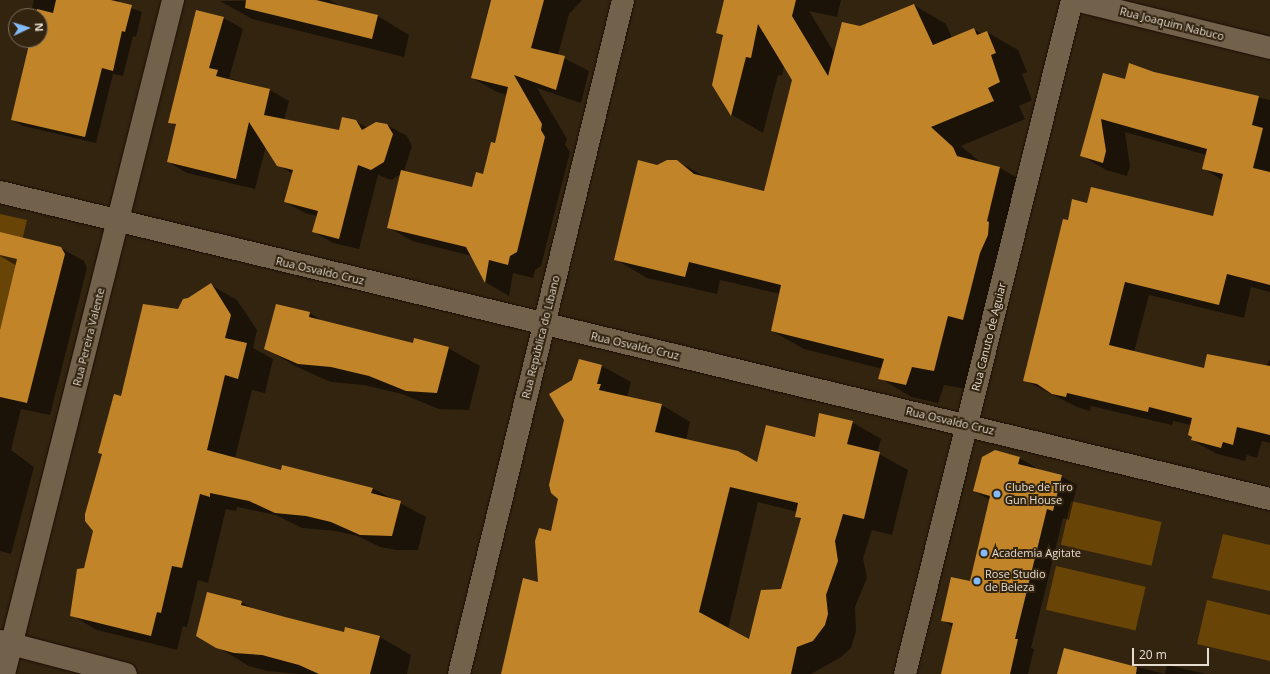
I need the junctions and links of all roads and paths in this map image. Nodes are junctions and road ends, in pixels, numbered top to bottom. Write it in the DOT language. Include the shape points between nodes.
graph roads {
  1 [pos="173,0"];
  2 [pos="622,0"];
  3 [pos="1073,0"];
  4 [pos="1270,48"];
  5 [pos="0,192"];
  6 [pos="117,222"];
  7 [pos="544,324"];
  8 [pos="967,425"];
  9 [pos="1270,499"];
  10 [pos="6,642"];
  11 [pos="4,674"];
  12 [pos="126,674"];
  13 [pos="459,674"];
  14 [pos="905,674"];
  1 -- 6 [label="street, Rua Pereira Valente"];
  2 -- 7 [label="street, Rua República do Líbano"];
  3 -- 4 [label="street, Rua Joaquim Nabuco"];
  3 -- 8 [label="street, Rua Canuto de Aguiar"];
  5 -- 6 [label="street, Rua Osvaldo Cruz"];
  6 -- 7 [label="street, Rua Osvaldo Cruz"];
  6 -- 10 [label="street, Rua Pereira Valente"];
  7 -- 8 [label="street, Rua Osvaldo Cruz"];
  7 -- 13 [label="street, Rua República do Líbano"];
  8 -- 9 [label="street, Rua Osvaldo Cruz"];
  8 -- 14 [label="street, Rua Canuto de Aguiar"];
  10 -- 11 [label="street, Rua Pereira Valente"];
  10 -- 12 [label="street"];
}
